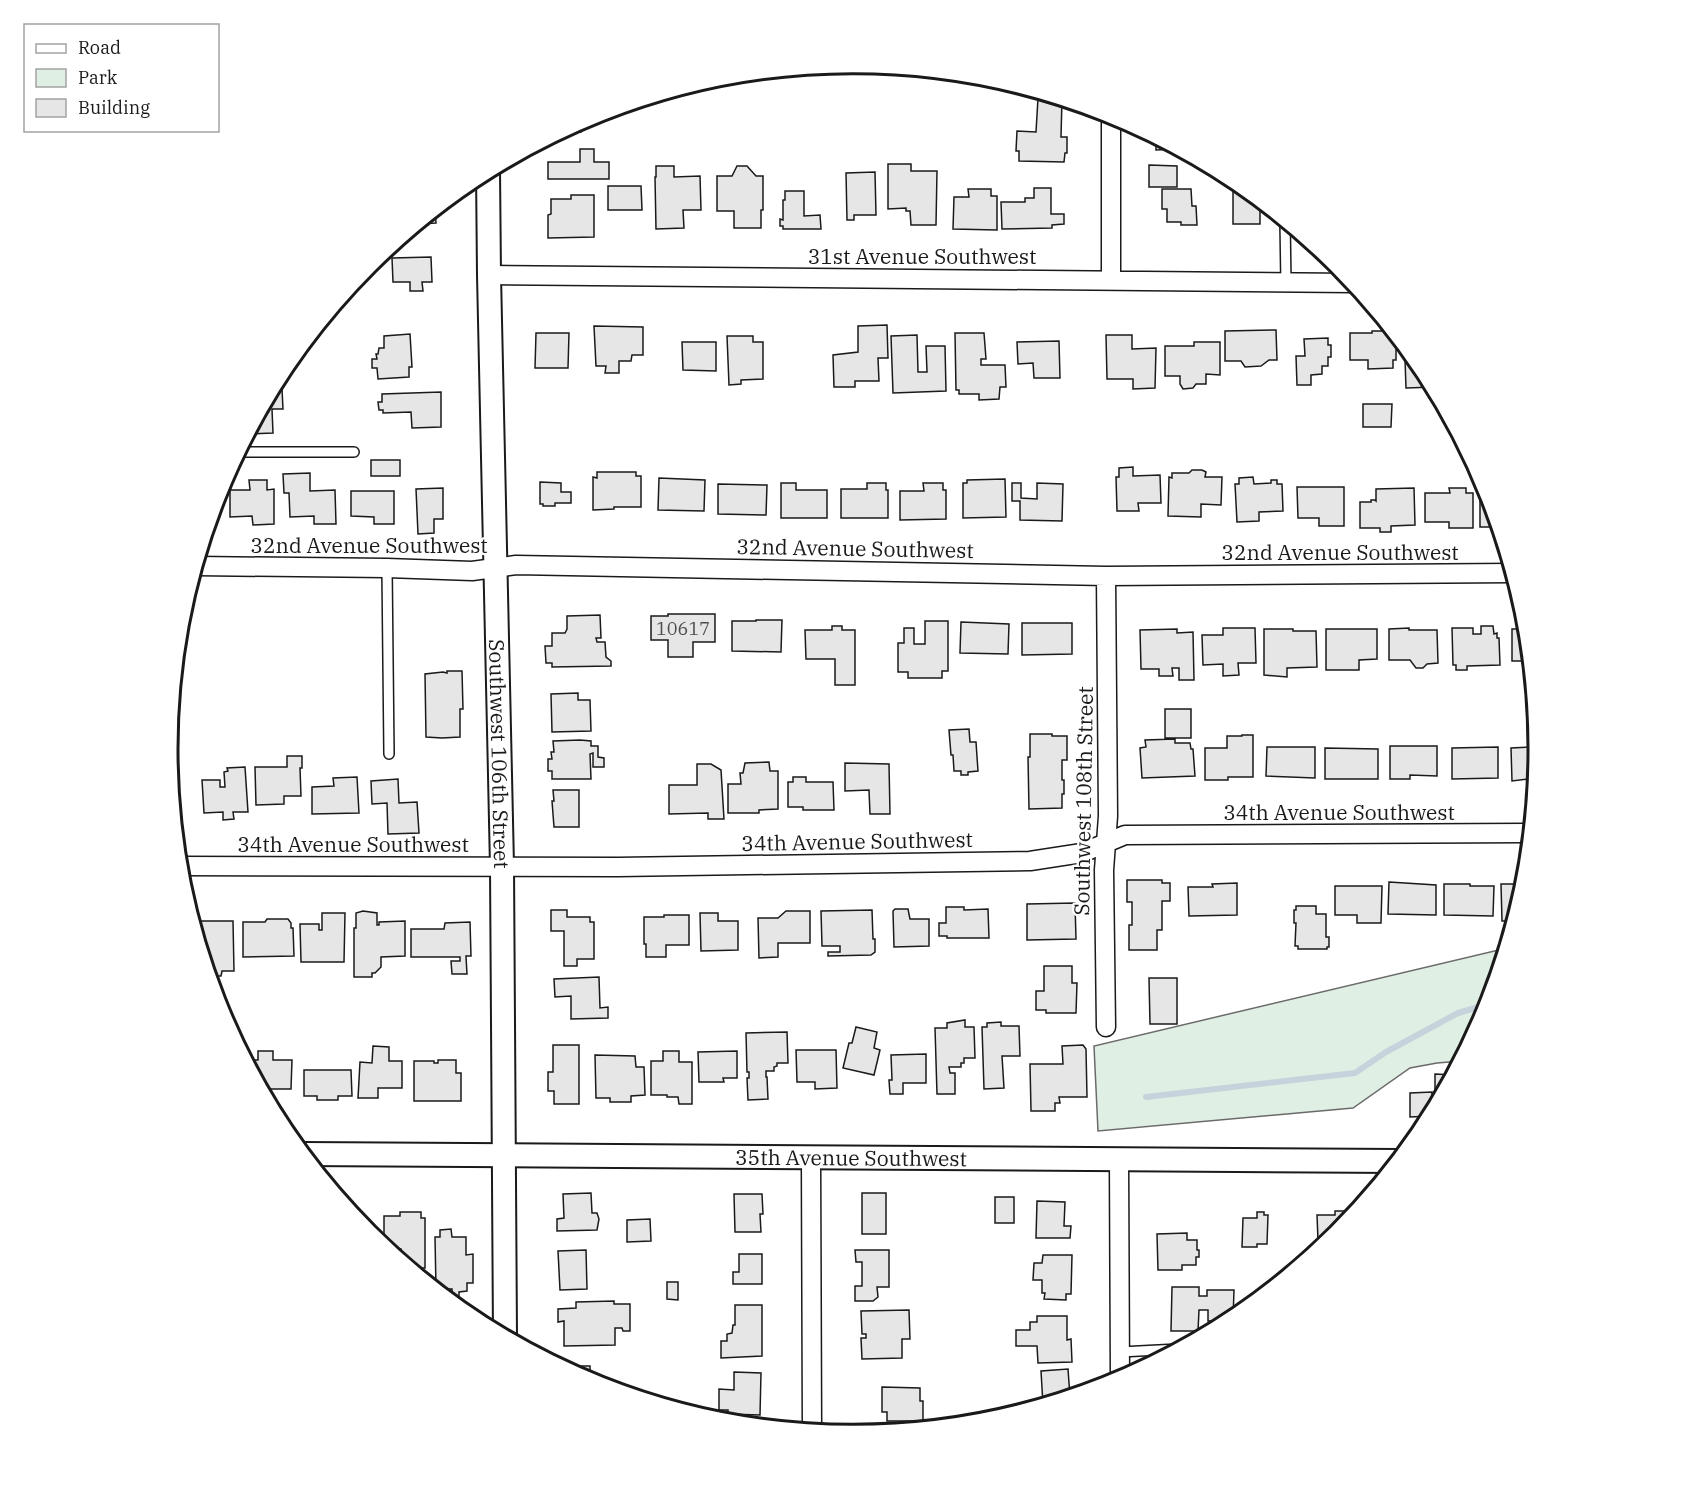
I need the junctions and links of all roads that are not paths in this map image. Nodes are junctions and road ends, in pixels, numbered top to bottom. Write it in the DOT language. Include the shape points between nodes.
graph roads {
  1 [pos="1111,125"];
  2 [pos="488,181"];
  3 [pos="1286,230"];
  4 [pos="489,275"];
  5 [pos="1111,280"];
  6 [pos="1342,283"];
  7 [pos="1286,284"];
  8 [pos="247,452"];
  9 [pos="354,452"];
  10 [pos="203,566"];
  11 [pos="387,568"];
  12 [pos="495,569"];
  13 [pos="1506,573"];
  14 [pos="1106,576"];
  15 [pos="389,754"];
  16 [pos="1523,833"];
  17 [pos="1106,844"];
  18 [pos="189,866"];
  19 [pos="502,866"];
  20 [pos="1106,1028"];
  21 [pos="314,1154"];
  22 [pos="504,1154"];
  23 [pos="810,1157"];
  24 [pos="1119,1158"];
  25 [pos="1388,1161"];
  26 [pos="505,1327"];
  27 [pos="1162,1350"];
  28 [pos="1120,1352"];
  29 [pos="1120,1369"];
  30 [pos="812,1423"];
  1 -- 5 [label="street"];
  2 -- 4 [label="street, Southwest 106th Street"];
  3 -- 7 [label="lane"];
  4 -- 5 [label="street, 31st Avenue Southwest"];
  4 -- 12 [label="street, Southwest 106th Street"];
  5 -- 7 [label="street, 31st Avenue Southwest"];
  6 -- 7 [label="street, 31st Avenue Southwest"];
  8 -- 9 [label="lane"];
  10 -- 11 [label="street, 32nd Avenue Southwest"];
  11 -- 12 [label="street, 32nd Avenue Southwest"];
  11 -- 15 [label="lane"];
  12 -- 14 [label="street, 32nd Avenue Southwest" via="516,566"];
  12 -- 19 [label="street, Southwest 106th Street"];
  13 -- 14 [label="street, 32nd Avenue Southwest"];
  14 -- 17 [label="street, Southwest 108th Street"];
  16 -- 17 [label="street, 34th Avenue Southwest" via="1125,835"];
  17 -- 19 [label="street, 34th Avenue Southwest" via="1082,854 1030,861"];
  17 -- 20 [label="street, Southwest 108th Street"];
  18 -- 19 [label="street, 34th Avenue Southwest"];
  19 -- 22 [label="street, Southwest 106th Street"];
  21 -- 22 [label="street, 35th Avenue Southwest"];
  22 -- 23 [label="street, 35th Avenue Southwest"];
  22 -- 26 [label="street, Southwest 106th Street"];
  23 -- 24 [label="street, 35th Avenue Southwest"];
  23 -- 30 [label="street"];
  24 -- 25 [label="street, 35th Avenue Southwest"];
  24 -- 28 [label="street"];
  27 -- 28 [label="lane"];
  28 -- 29 [label="street"];
}
